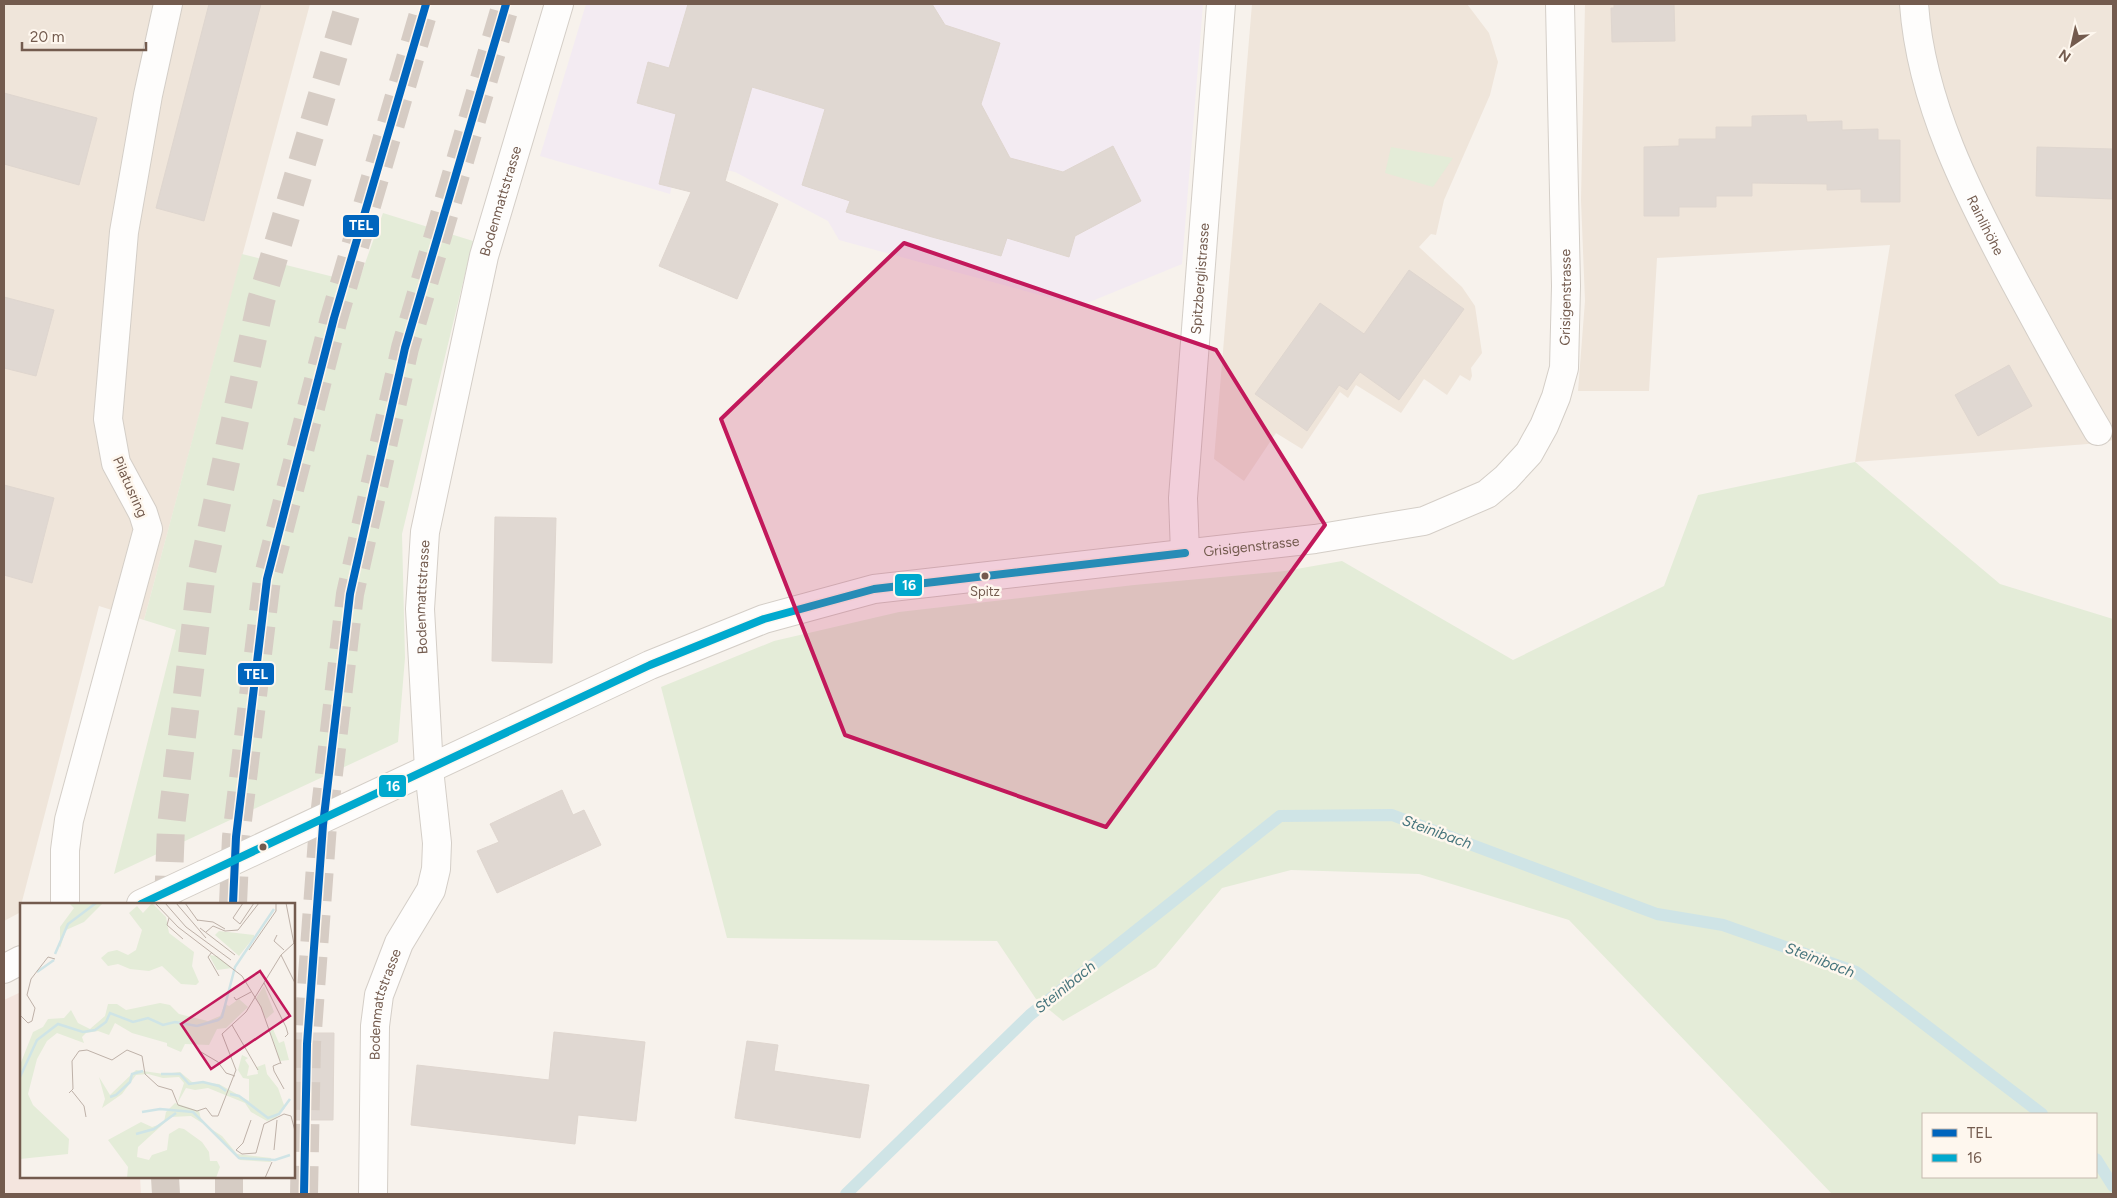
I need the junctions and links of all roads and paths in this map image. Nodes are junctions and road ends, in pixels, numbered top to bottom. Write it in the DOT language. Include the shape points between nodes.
graph roads {
  1 [pos="168,4"];
  2 [pos="559,4"];
  3 [pos="1222,4"];
  4 [pos="1560,4"];
  5 [pos="1914,4"];
  6 [pos="2098,431"];
  7 [pos="1185,553"];
  8 [pos="429,769"];
  9 [pos="65,903"];
  10 [pos="143,903"];
  11 [pos="20,961"];
  12 [pos="4,969"];
  13 [pos="373,1194"];
  1 -- 9 [label="street, Pilatusring" via="124,232 108,419 116,463 148,529 69,820 65,850"];
  2 -- 8 [label="street, Bodenmattstrasse" via="484,256 425,532 420,609"];
  3 -- 7 [label="street, Spitzberglistrasse" via="1183,498"];
  4 -- 7 [label="street, Grisigenstrasse" via="1566,286 1564,368 1544,426 1529,452 1487,494 1424,521 1315,539"];
  5 -- 6 [label="street, Rainlihöhe" via="1916,40 1946,142 1999,252"];
  7 -- 8 [label="street, Grisigenstrasse" via="874,589 764,619 650,665"];
  8 -- 10 [label="street, Grisigenstrasse"];
  8 -- 13 [label="street, Bodenmattstrasse" via="437,843 436,869 431,890 399,943 379,995 375,1026"];
  11 -- 12 [label="street"];
}
